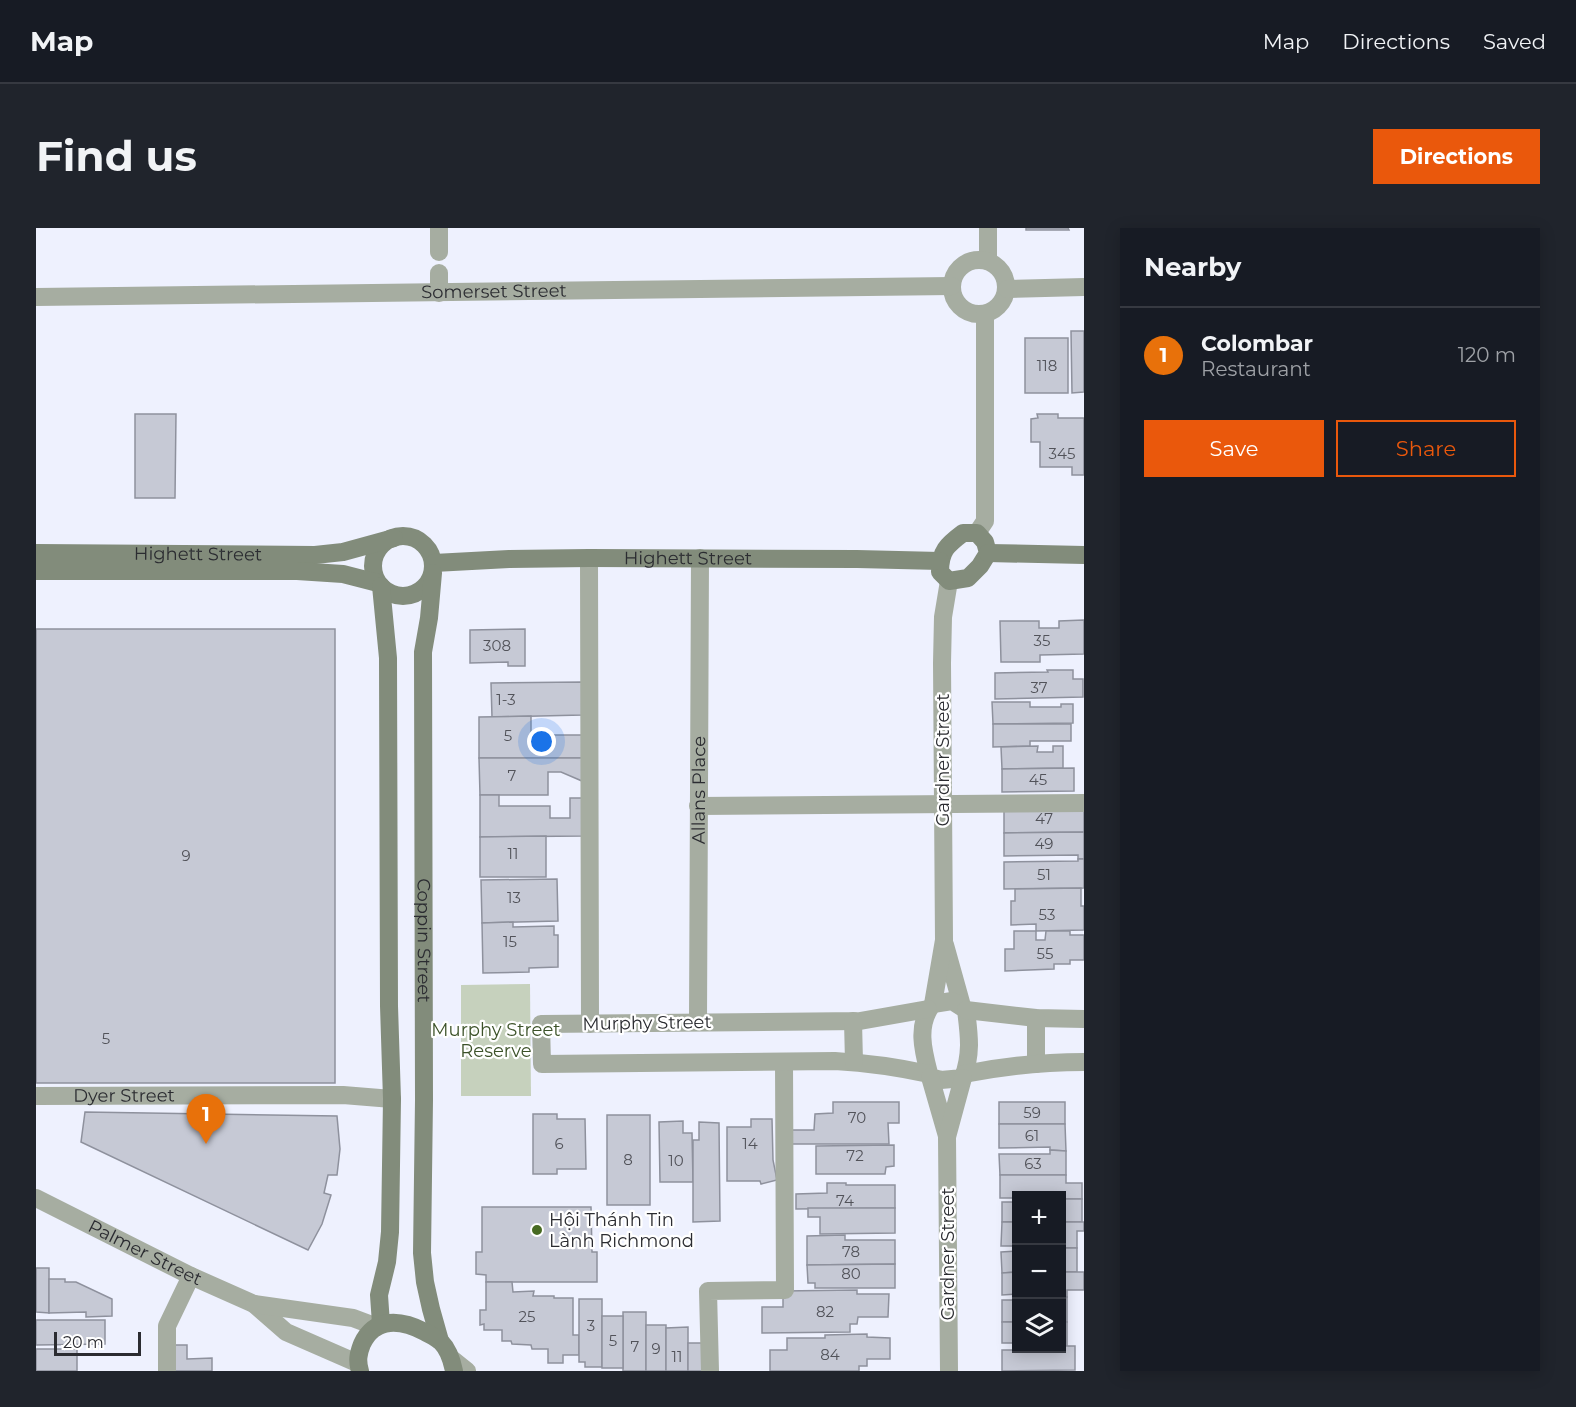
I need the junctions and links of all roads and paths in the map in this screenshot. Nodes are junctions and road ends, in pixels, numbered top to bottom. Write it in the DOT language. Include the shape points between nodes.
graph roads {
  1 [pos="439,228"];
  2 [pos="988,228"];
  3 [pos="439,252"];
  4 [pos="988,261"];
  5 [pos="439,273"];
  6 [pos="952,286"];
  7 [pos="1084,287"];
  8 [pos="1006,289"];
  9 [pos="439,293"];
  10 [pos="36,297"];
  11 [pos="985,314"];
  12 [pos="977,533"];
  13 [pos="394,538"];
  14 [pos="36,553"];
  15 [pos="987,554"];
  16 [pos="1084,555"];
  17 [pos="589,558"];
  18 [pos="700,558"];
  19 [pos="940,561"];
  20 [pos="433,568"];
  21 [pos="36,571"];
  22 [pos="950,581"];
  23 [pos="379,585"];
  24 [pos="1084,803"];
  25 [pos="943,805"];
  26 [pos="698,806"];
  27 [pos="944,940"];
  28 [pos="930,1007"];
  29 [pos="964,1008"];
  30 [pos="1036,1018"];
  31 [pos="1084,1019"];
  32 [pos="854,1021"];
  33 [pos="698,1022"];
  34 [pos="590,1024"];
  35 [pos="784,1062"];
  36 [pos="854,1062"];
  37 [pos="1084,1062"];
  38 [pos="1036,1064"];
  39 [pos="930,1075"];
  40 [pos="964,1076"];
  41 [pos="36,1096"];
  42 [pos="392,1099"];
  43 [pos="947,1137"];
  44 [pos="36,1198"];
  45 [pos="191,1276"];
  46 [pos="254,1304"];
  47 [pos="379,1325"];
  48 [pos="440,1341"];
  49 [pos="453,1365"];
  50 [pos="359,1367"];
  51 [pos="167,1371"];
  52 [pos="467,1371"];
  53 [pos="710,1371"];
  54 [pos="949,1371"];
  1 -- 3 [label="street"];
  2 -- 4 [label="street"];
  4 -- 6 [label="street" via="964,265"];
  4 -- 8 [label="street" via="1002,272"];
  5 -- 9 [label="street"];
  6 -- 9 [label="street, Somerset Street"];
  6 -- 11 [label="street" via="962,308"];
  7 -- 8 [label="street"];
  8 -- 11 [label="street" via="1000,305"];
  9 -- 10 [label="street, Somerset Street"];
  11 -- 12 [label="street" via="984,521"];
  12 -- 15 [label="street" via="986,542"];
  12 -- 19 [label="street" via="963,533 947,545"];
  13 -- 14 [label="street, Highett Street" via="315,555"];
  13 -- 20 [label="street" via="407,536 420,541 429,551"];
  13 -- 23 [label="street" via="382,545 375,556 373,570"];
  15 -- 16 [label="street"];
  15 -- 22 [label="street" via="968,578"];
  17 -- 18 [label="street, Highett Street"];
  17 -- 20 [label="street, Highett Street" via="509,559"];
  17 -- 34 [label="street"];
  18 -- 19 [label="street, Highett Street"];
  18 -- 26 [label="street, Allans Place"];
  19 -- 22 [label="street" via="940,572"];
  20 -- 23 [label="street" via="428,585 418,593 398,596"];
  20 -- 48 [label="street, Coppin Street" via="423,652 422,1253"];
  21 -- 23 [label="street, Highett Street" via="297,571 343,574"];
  22 -- 25 [label="street, Gardner Street" via="943,617"];
  23 -- 42 [label="street, Coppin Street" via="388,658"];
  24 -- 25 [label="street"];
  25 -- 26 [label="street"];
  25 -- 27 [label="street, Gardner Street"];
  26 -- 33 [label="street, Allans Place"];
  27 -- 28 [label="street, Gardner Street"];
  27 -- 29 [label="street, Gardner Street"];
  28 -- 29 [label="street, Murphy Street" via="952,1001"];
  28 -- 32 [label="street, Murphy Street"];
  28 -- 39 [label="street, Gardner Street" via="922,1028 922,1043"];
  29 -- 30 [label="street"];
  29 -- 40 [label="street, Gardner Street" via="970,1043"];
  30 -- 31 [label="street"];
  30 -- 38 [label="street"];
  32 -- 33 [label="street, Murphy Street"];
  32 -- 36 [label="street"];
  33 -- 34 [label="street, Murphy Street"];
  34 -- 35 [label="street, Murphy Street" via="541,1024 542,1064"];
  35 -- 36 [label="street, Murphy Street"];
  35 -- 53 [label="street" via="785,1290 708,1291"];
  36 -- 39 [label="street, Murphy Street" via="899,1066"];
  37 -- 38 [label="street"];
  38 -- 40 [label="street"];
  39 -- 40 [label="street, Murphy Street" via="941,1080"];
  39 -- 43 [label="street, Gardner Street"];
  40 -- 43 [label="street, Gardner Street"];
  41 -- 42 [label="street, Dyer Street" via="343,1095"];
  42 -- 47 [label="street, Coppin Street" via="390,1232 379,1294"];
  43 -- 54 [label="street, Gardner Street"];
  44 -- 45 [label="street, Palmer Street"];
  45 -- 46 [label="street, Palmer Street"];
  45 -- 51 [label="street" via="167,1326"];
  46 -- 47 [label="street, Palmer Street"];
  46 -- 50 [label="street, Palmer Street" via="286,1332"];
  47 -- 48 [label="street" via="399,1323"];
  47 -- 50 [label="street" via="366,1335"];
  48 -- 49 [label="street"];
  49 -- 52 [label="street"];
}
